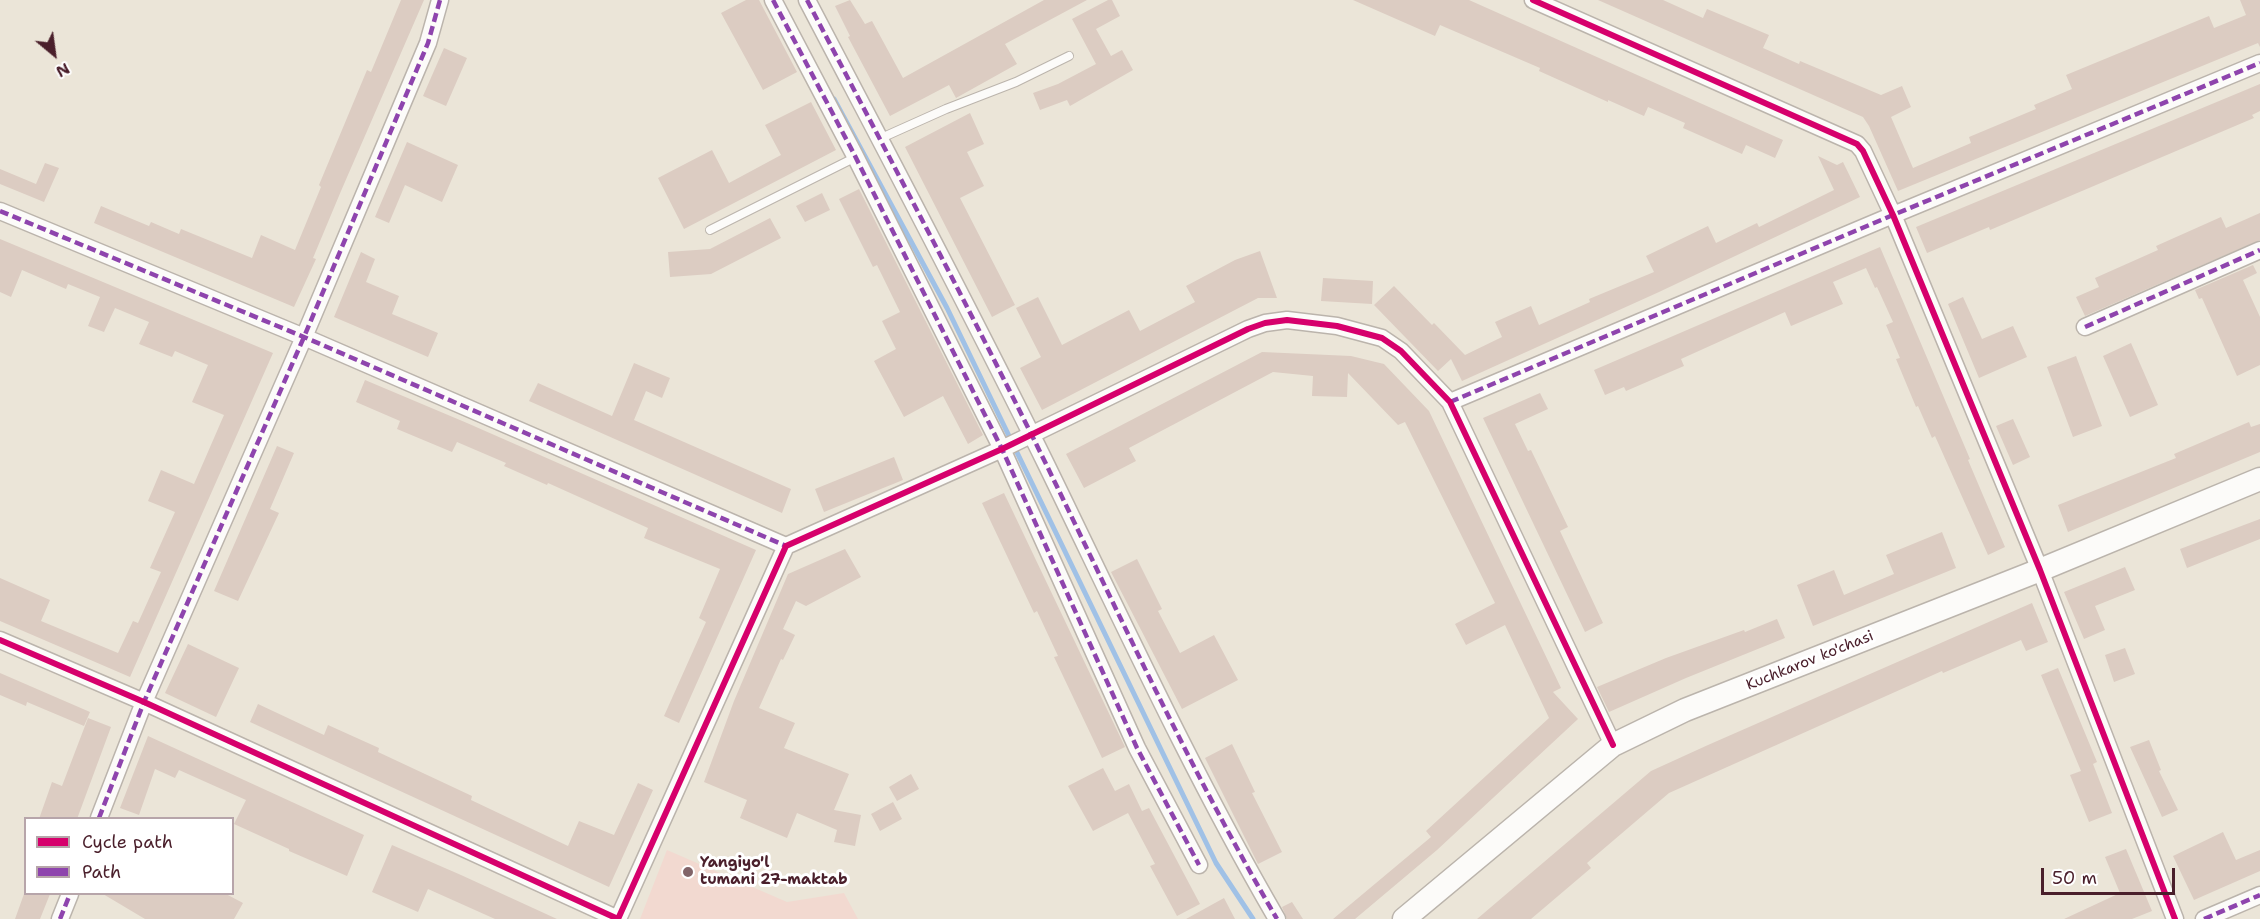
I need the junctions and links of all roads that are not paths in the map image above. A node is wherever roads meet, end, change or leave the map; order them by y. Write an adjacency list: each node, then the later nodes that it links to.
1 (440, 0): 14 (street)
2 (773, 0): 8 (street)
3 (807, 0): 7 (street)
4 (1543, 2): 10 (street)
5 (1069, 56): 7 (lane)
6 (2260, 63): 10 (street)
7 (879, 139): 16 (street)
8 (856, 157): 11 (lane); 17 (street)
9 (0, 211): 14 (street)
10 (1893, 215): 15 (street); 20 (street)
11 (710, 231)
12 (2260, 250): 13 (street)
13 (2085, 327)
14 (304, 337): 19 (street); 22 (street)
15 (1450, 402): 16 (street); 23 (street)
16 (1030, 435): 17 (street); 29 (street)
17 (1003, 448): 19 (street); 25 (street)
18 (2260, 479): 20 (main road, Kuchkarov ko'chasi)
19 (786, 546): 22 (street)
20 (2040, 570): 23 (main road, Kuchkarov ko'chasi); 31 (street)
21 (0, 640): 22 (street)
22 (144, 702): 24 (street)
23 (1613, 745): 30 (main road, Kuchkarov ko'chasi)
24 (100, 817)
25 (1199, 865)
26 (70, 895): 28 (street)
27 (2260, 896): 32 (street)
28 (60, 919)
29 (1277, 919)
30 (1404, 919)
31 (2175, 919)
32 (2204, 919)

